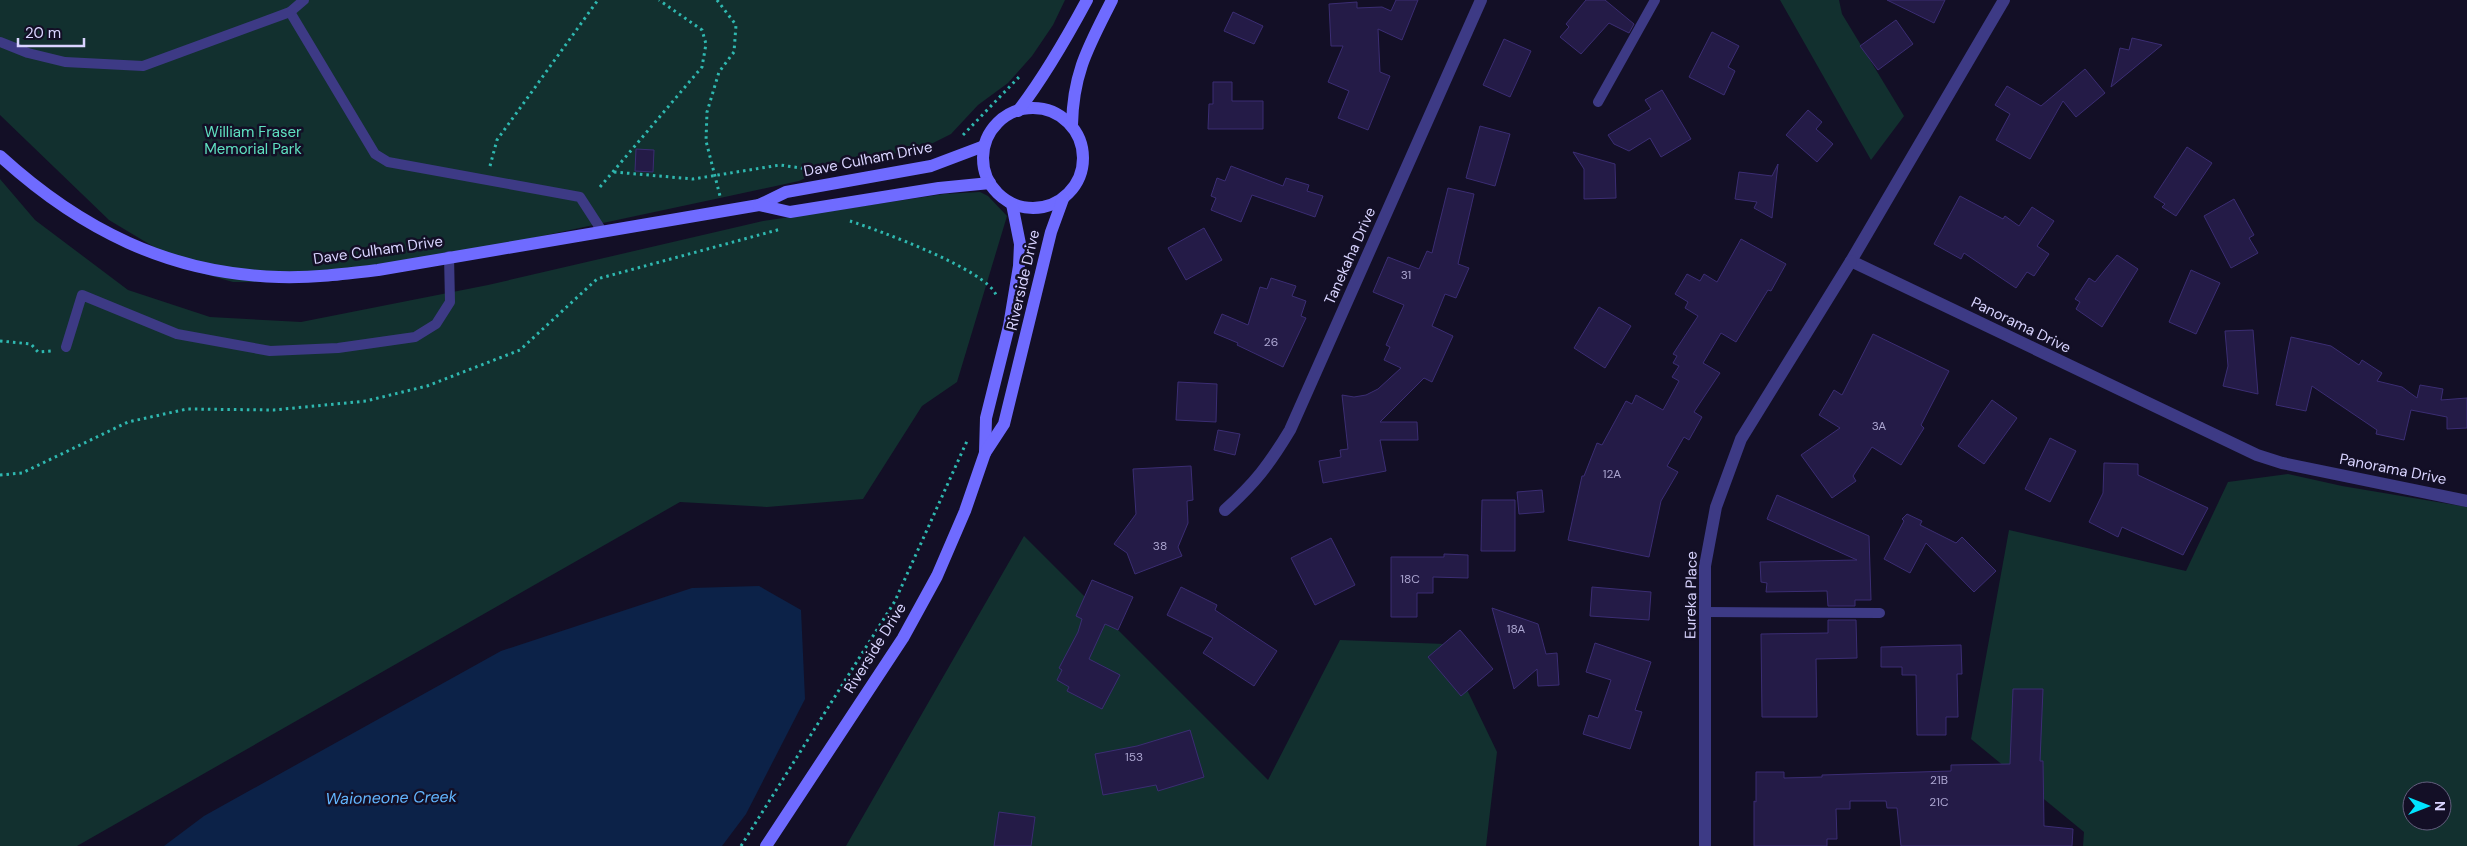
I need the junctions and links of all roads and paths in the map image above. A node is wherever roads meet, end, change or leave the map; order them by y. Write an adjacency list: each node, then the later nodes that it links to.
1 (304, 0): 10 (lane)
2 (598, 0): 21 (path)
3 (659, 0): 19 (path)
4 (717, 0): 20 (path)
5 (1086, 0): 14 (main road)
6 (1112, 0): 15 (main road)
7 (1481, 0): 41 (street, Tanekaha Drive)
8 (1656, 0): 13 (lane)
9 (2004, 0): 33 (street)
10 (290, 12): 11 (lane); 21 (lane)
11 (0, 42)
12 (1023, 73): 16 (path)
13 (1598, 102)
14 (1018, 111): 15 (main road); 17 (main road)
15 (1072, 125): 25 (main road)
16 (958, 140)
17 (984, 146): 22 (main road); 23 (main road, Dave Culham Drive)
18 (0, 156): 32 (main road, Dave Culham Drive)
19 (613, 172): 20 (path); 24 (path)
20 (715, 177): 23 (path); 29 (path)
21 (486, 181): 31 (lane)
22 (990, 183): 26 (main road); 28 (main road, Dave Culham Drive)
23 (821, 186): 27 (main road, Dave Culham Drive)
24 (600, 187)
25 (1063, 199): 26 (main road); 38 (main road, Riverside Drive)
26 (1012, 204): 38 (main road, Riverside Drive)
27 (758, 205): 28 (main road, Dave Culham Drive); 29 (main road, Dave Culham Drive)
28 (835, 205): 34 (path)
29 (723, 212): 31 (main road, Dave Culham Drive)
30 (788, 227): 39 (path)
31 (602, 231): 32 (main road, Dave Culham Drive)
32 (449, 256): 36 (lane)
33 (1851, 261): 40 (street, Panorama Drive); 42 (street, Eureka Place)
34 (996, 296)
35 (0, 341): 36 (path)
36 (66, 347)
37 (968, 440): 44 (path)
38 (985, 453): 45 (main road, Riverside Drive)
39 (0, 475)
40 (2467, 500)
41 (1225, 510)
42 (1706, 612): 43 (lane); 46 (street, Eureka Place)
43 (1880, 613)
44 (741, 846)
45 (766, 846)
46 (1706, 846)

